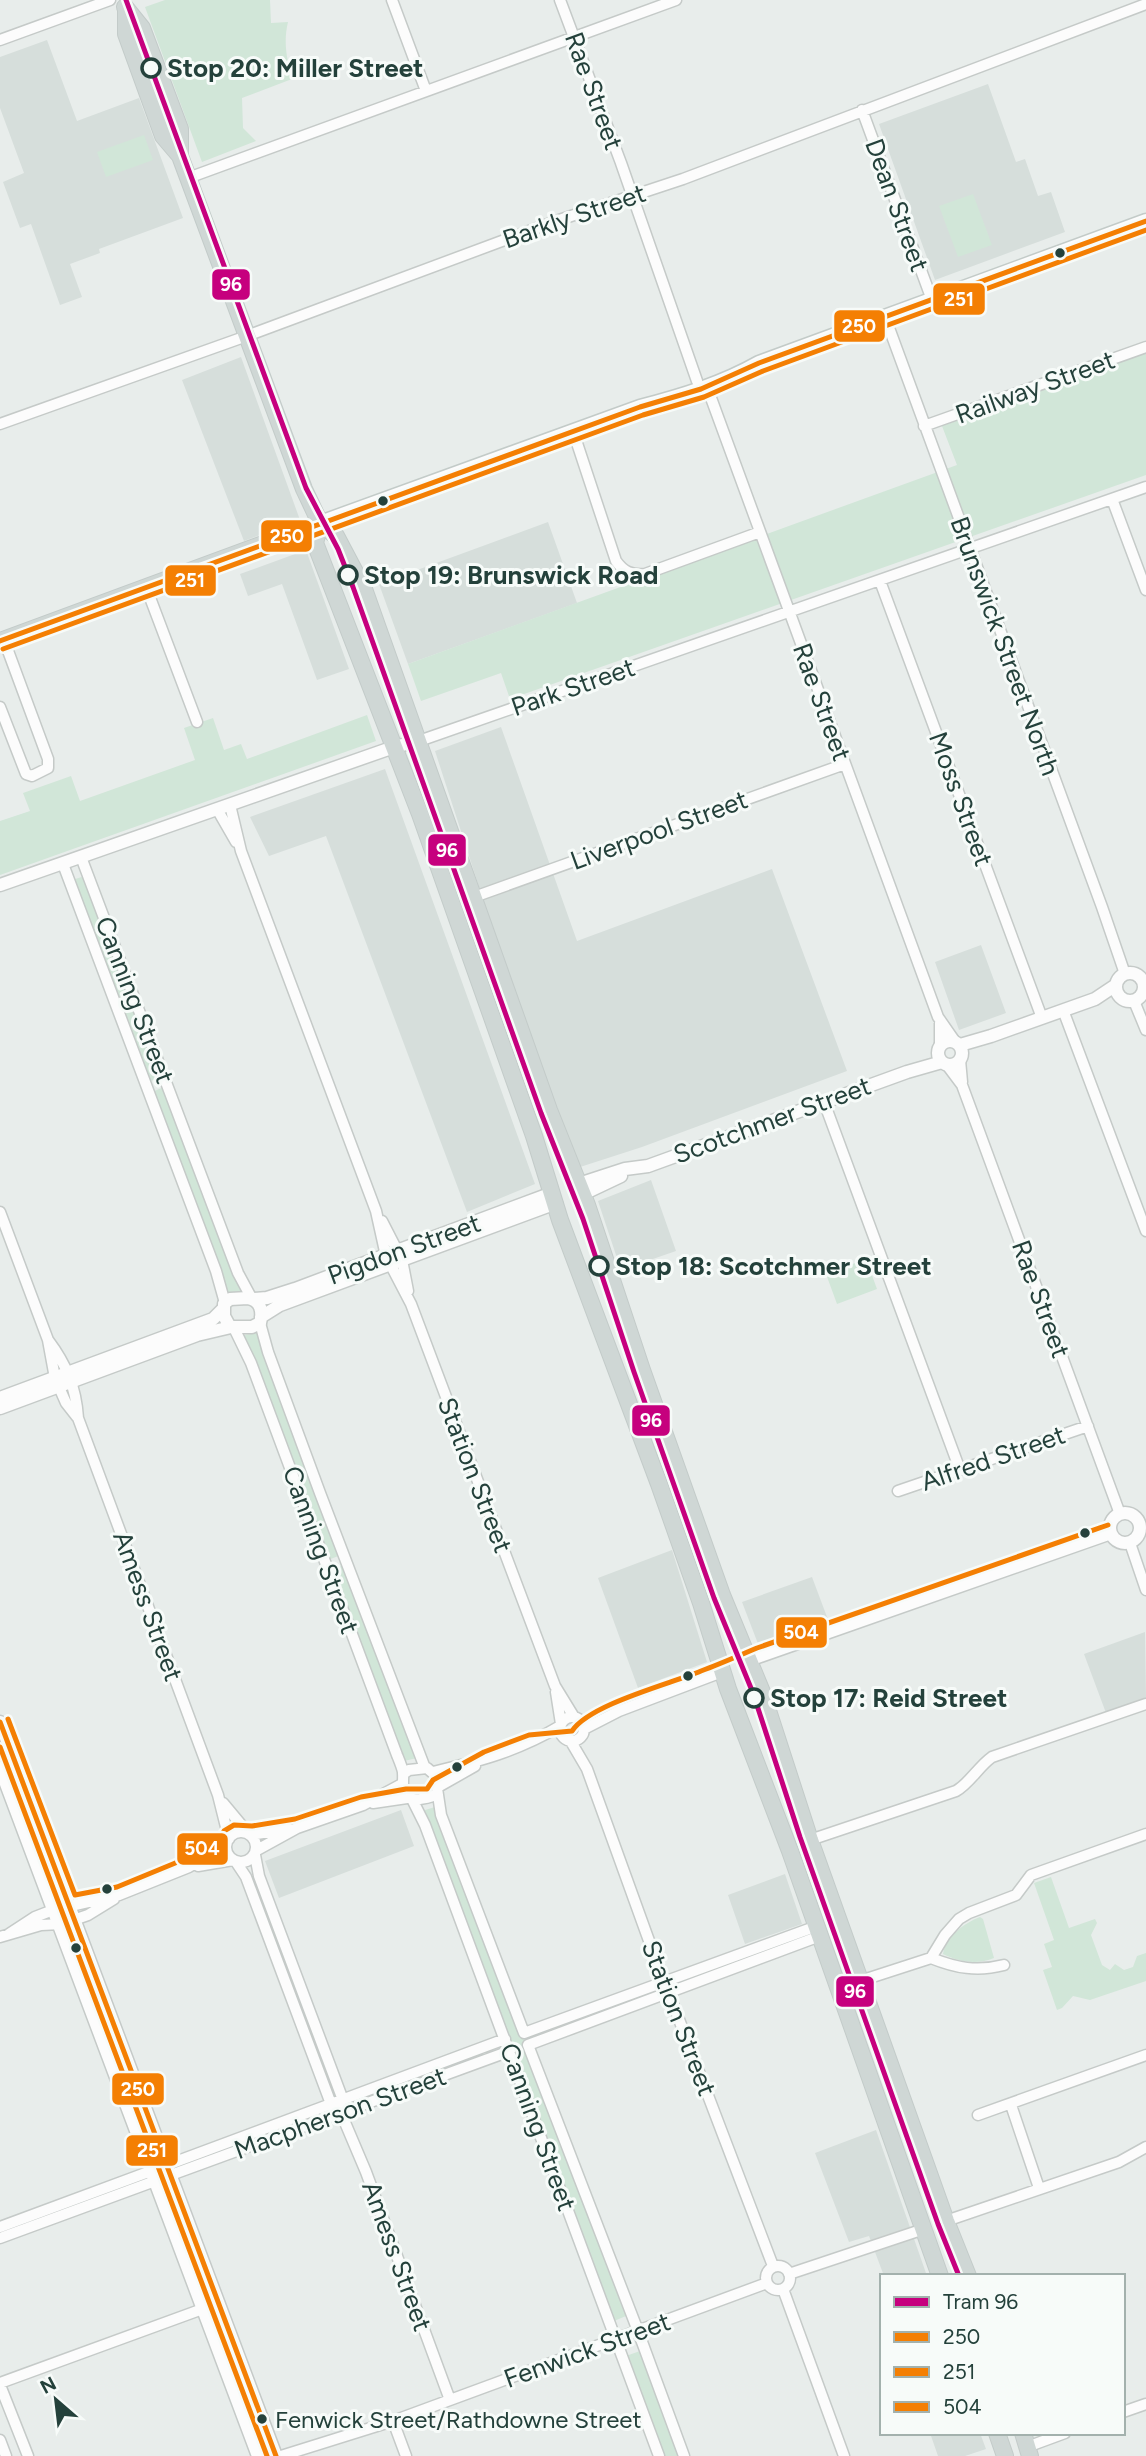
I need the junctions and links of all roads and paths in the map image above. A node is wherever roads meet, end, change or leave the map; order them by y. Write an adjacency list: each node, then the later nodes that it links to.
1 (110, 0): 8 (street)
2 (393, 0): 9 (street)
3 (560, 0): 7 (street, Rae Street)
4 (676, 0): 7 (street)
5 (124, 4): 11 (main road)
6 (1146, 4): 10 (street, Barkly Street)
7 (575, 37): 9 (street); 12 (street, Rae Street)
8 (0, 40)
9 (426, 91): 11 (street)
10 (862, 110): 12 (street, Barkly Street); 14 (street, Dean Street)
11 (188, 178): 16 (main road)
12 (632, 196): 16 (street, Barkly Street); 18 (street, Rae Street)
13 (1146, 221): 14 (main road)
14 (932, 300): 15 (main road)
15 (885, 317): 18 (main road); 20 (street, Brunswick Street North)
16 (247, 336): 19 (street, Barkly Street); 24 (main road)
17 (1146, 347): 20 (street, Railway Street)
18 (702, 384): 21 (main road); 25 (street, Rae Street)
19 (0, 424)
20 (924, 426): 26 (street, Brunswick Street North)
21 (573, 431): 24 (main road); 25 (street)
22 (1146, 487): 23 (street, Park Street)
23 (1112, 499): 26 (street, Park Street); 29 (street)
24 (320, 523): 28 (main road); 34 (main road); 35 (main road)
25 (760, 532): 30 (street, Rae Street)
26 (970, 550): 27 (street, Park Street); 42 (street, Brunswick Street North)
27 (880, 581): 30 (street, Park Street); 50 (street, Moss Street)
28 (146, 587): 31 (main road); 33 (street)
29 (1146, 590)
30 (789, 613): 34 (street, Park Street); 36 (street, Rae Street)
31 (2, 641): 32 (street)
32 (0, 707)
33 (197, 722)
34 (419, 741): 35 (street, Park Street); 41 (main road)
35 (394, 747): 37 (street, Park Street); 53 (main road)
36 (845, 764): 41 (street, Liverpool Street); 49 (street, Rae Street)
37 (224, 807): 38 (street, Park Street); 62 (street, Station Street)
38 (81, 857): 39 (street, Park Street); 63 (street, Canning Street)
39 (63, 863): 40 (street, Park Street); 64 (street, Canning Street)
40 (0, 886)
41 (474, 897): 52 (main road)
42 (1125, 974): 43 (street); 44 (street)
43 (1144, 983): 47 (street)
44 (1116, 985): 45 (street); 46 (street)
45 (1121, 998): 46 (street); 47 (street)
46 (1095, 999): 48 (street)
47 (1134, 1001): 51 (street)
48 (1063, 1010): 50 (street); 61 (street)
49 (939, 1017): 54 (street, Rae Street); 55 (street, Rae Street)
50 (1042, 1018): 54 (street)
51 (1146, 1030)
52 (521, 1031): 53 (main road); 58 (main road)
53 (500, 1038): 59 (main road)
54 (959, 1050): 55 (street); 55 (street); 56 (street, Rae Street)
55 (942, 1056): 56 (street, Rae Street); 57 (street, Scotchmer Street)
56 (962, 1085): 73 (street, Rae Street)
57 (824, 1102): 58 (street, Scotchmer Street); 74 (street)
58 (581, 1189): 59 (main road); 75 (main road)
59 (554, 1198): 62 (street, Pigdon Street); 76 (main road)
60 (0, 1212): 67 (street, Amess Street)
61 (1146, 1231)
62 (394, 1258): 63 (street, Pigdon Street); 65 (street, Pigdon Street); 85 (street, Station Street)
63 (253, 1299): 64 (street); 65 (street)
64 (224, 1306): 66 (street); 68 (street)
65 (261, 1320): 66 (street); 97 (street, Canning Street)
66 (232, 1328): 68 (street); 98 (street, Canning Street)
67 (48, 1340): 68 (street, Amess Street); 69 (street, Amess Street)
68 (70, 1377): 69 (street); 72 (street, Amess Street)
69 (56, 1382): 70 (street); 71 (street); 72 (street, Amess Street)
70 (0, 1398)
71 (0, 1408)
72 (78, 1418): 100 (street, Amess Street)
73 (1088, 1426): 74 (street, Alfred Street); 78 (street, Rae Street)
74 (960, 1470): 77 (street, Alfred Street)
75 (680, 1476): 76 (main road); 83 (main road)
76 (659, 1484): 84 (main road)
77 (898, 1491)
78 (1120, 1514): 79 (street); 80 (street)
79 (1142, 1521): 81 (street)
80 (1111, 1534): 81 (street); 83 (street)
81 (1130, 1543): 82 (street)
82 (1146, 1590)
83 (749, 1661): 84 (main road); 106 (main road)
84 (722, 1672): 87 (street); 118 (main road)
85 (555, 1686): 88 (street, Station Street); 90 (street, Station Street)
86 (1146, 1704): 106 (street)
87 (619, 1711): 88 (street); 91 (street)
88 (575, 1717): 90 (street); 91 (street)
89 (0, 1723): 112 (street)
90 (561, 1725): 92 (street); 93 (street)
91 (583, 1732): 92 (street); 96 (street, Station Street)
92 (568, 1740): 93 (street); 96 (street, Station Street)
93 (531, 1743): 94 (street)
94 (487, 1760): 97 (street); 99 (street)
95 (0, 1768): 113 (street)
96 (587, 1769): 123 (street, Station Street)
97 (429, 1770): 98 (street); 99 (street)
98 (402, 1779): 101 (street); 102 (street)
99 (437, 1790): 101 (street); 125 (street, Canning Street)
100 (218, 1795): 104 (street, Amess Street); 107 (street, Amess Street)
101 (410, 1799): 102 (street); 126 (street, Canning Street)
102 (363, 1805): 103 (street)
103 (297, 1828): 104 (street); 108 (street)
104 (249, 1834): 107 (street); 108 (street)
105 (1146, 1834): 120 (street)
106 (810, 1840): 122 (main road)
107 (227, 1842): 109 (street); 110 (street)
108 (256, 1853): 109 (street); 114 (street, Amess Street)
109 (234, 1861): 110 (street); 115 (street, Amess Street)
110 (189, 1867): 111 (street)
111 (119, 1895): 112 (street); 116 (street)
112 (69, 1905): 113 (street); 116 (street)
113 (53, 1910): 117 (street); 119 (street)
114 (273, 1913): 115 (street); 124 (street, Amess Street)
115 (261, 1918): 124 (street, Amess Street)
116 (75, 1919): 117 (street); 135 (street)
117 (58, 1924): 119 (street); 136 (street)
118 (818, 1931): 123 (street); 143 (main road)
119 (4, 1936)
120 (931, 1958): 121 (street); 122 (street)
121 (1004, 1965)
122 (860, 1981): 141 (main road)
123 (667, 1986): 125 (street); 145 (street, Station Street)
124 (308, 2025): 130 (street, Amess Street); 131 (street, Amess Street)
125 (547, 2031): 153 (street, Canning Street)
126 (505, 2039): 127 (street, Canning Street); 129 (street, Macpherson Street)
127 (510, 2051): 129 (street, Macpherson Street); 154 (street, Canning Street)
128 (1146, 2054): 132 (street)
129 (427, 2075): 130 (street, Macpherson Street); 133 (street, Macpherson Street)
130 (343, 2100): 131 (street, Macpherson Street); 133 (street)
131 (331, 2104): 133 (street, Amess Street); 138 (street, Macpherson Street)
132 (1011, 2105): 134 (street); 140 (street)
133 (341, 2113): 138 (street, Macpherson Street); 156 (street, Amess Street)
134 (978, 2115)
135 (153, 2128): 136 (street); 138 (street)
136 (137, 2134): 139 (street)
137 (1146, 2147): 140 (street)
138 (169, 2170): 139 (street); 151 (street)
139 (153, 2176): 142 (street); 144 (street); 152 (street)
140 (1039, 2188): 141 (street)
141 (946, 2221): 148 (main road)
142 (0, 2227)
143 (924, 2229): 146 (street); 147 (main road)
144 (0, 2238)
145 (773, 2266): 146 (street); 149 (street)
146 (789, 2274): 150 (street)
147 (939, 2274)
148 (967, 2274)
149 (766, 2283): 150 (street); 153 (street, Fenwick Street)
150 (783, 2289): 175 (street)
151 (219, 2303): 152 (street); 169 (street)
152 (203, 2309): 155 (street); 168 (street)
153 (638, 2331): 154 (street, Fenwick Street); 174 (street, Canning Street)
154 (615, 2339): 156 (street, Fenwick Street); 173 (street, Canning Street)
155 (0, 2384): 167 (street)
156 (450, 2400): 159 (street, Fenwick Street)
157 (1146, 2404): 158 (street)
158 (1125, 2411)
159 (393, 2421): 163 (street, Fenwick Street); 172 (street)
160 (998, 2435): 165 (main road)
161 (1058, 2435): 164 (street)
162 (0, 2440): 166 (street)
163 (327, 2443): 170 (street, Fenwick Street); 171 (street, Fenwick Street)
164 (1026, 2445)
165 (1004, 2455)
166 (6, 2456)
167 (28, 2456)
168 (258, 2456)
169 (276, 2456)
170 (281, 2456)
171 (309, 2456)
172 (406, 2456)
173 (659, 2456)
174 (684, 2456)
175 (844, 2456)

